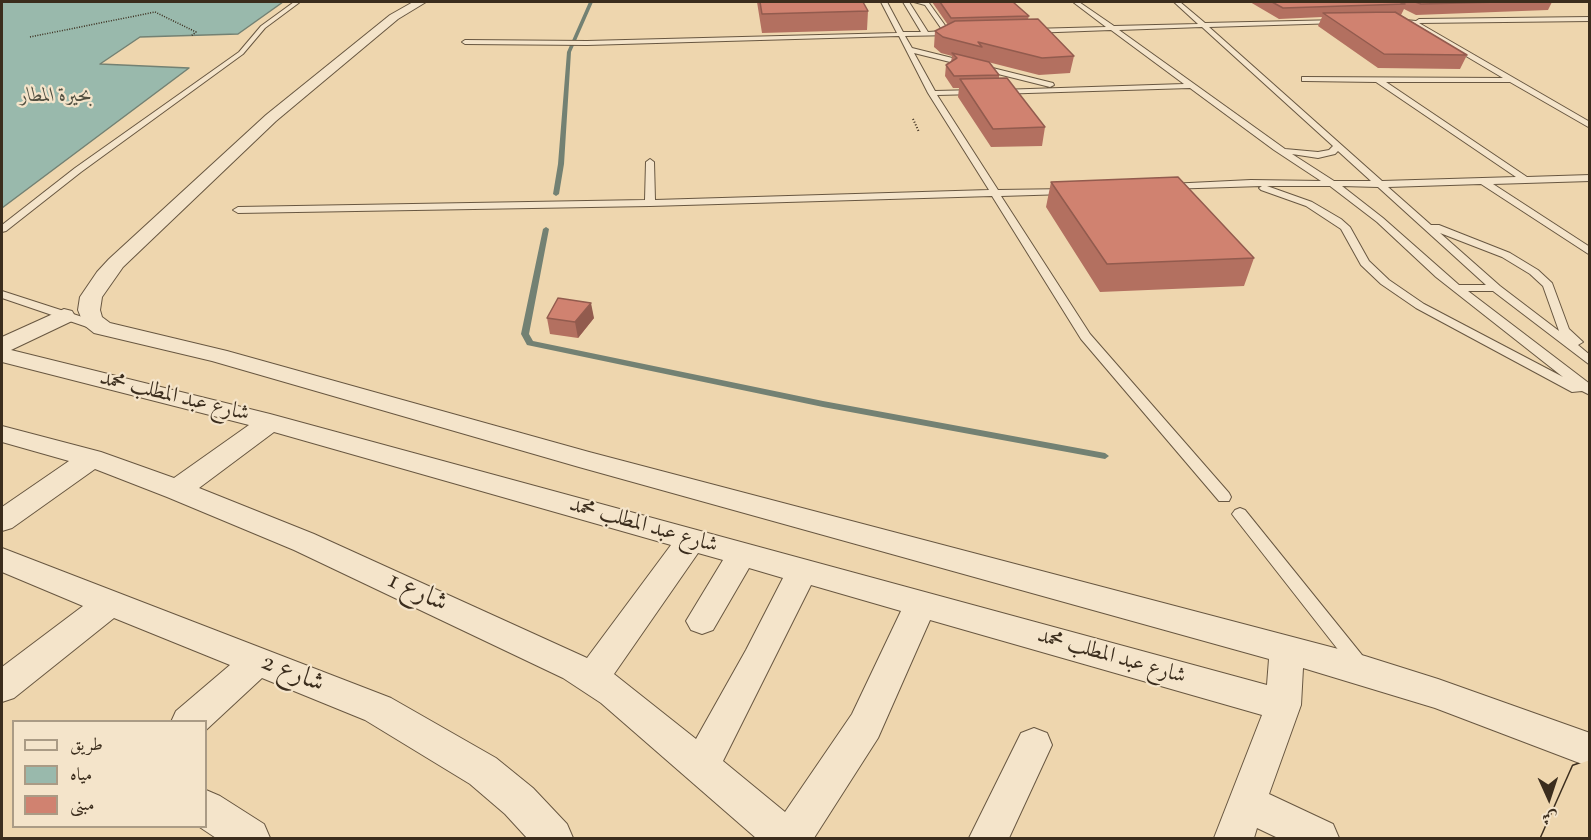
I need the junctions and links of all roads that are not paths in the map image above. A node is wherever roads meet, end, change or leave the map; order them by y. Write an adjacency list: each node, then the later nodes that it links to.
1 (297, 2): 44 (lane)
2 (420, 2): 50 (street)
3 (884, 2): 19 (lane)
4 (906, 2): 18 (lane)
5 (917, 2): 16 (lane)
6 (1076, 2): 14 (lane)
7 (1177, 2): 13 (lane)
8 (1590, 12): 10 (lane)
9 (1389, 18): 11 (lane)
10 (1590, 18): 11 (lane)
11 (1417, 20): 24 (lane)
12 (1347, 21): 13 (lane)
13 (1203, 26): 14 (lane); 29 (lane)
14 (1113, 28): 15 (lane); 25 (lane)
15 (1028, 31)
16 (946, 33): 17 (lane); 18 (lane)
17 (958, 33)
18 (926, 34): 19 (lane)
19 (902, 35): 20 (lane); 21 (lane)
20 (465, 42)
21 (910, 50): 26 (lane); 27 (lane)
22 (1305, 79): 23 (lane)
23 (1377, 79): 24 (lane); 33 (lane)
24 (1511, 80): 28 (lane)
25 (1192, 86): 26 (lane); 30 (lane)
26 (1073, 90): 27 (lane)
27 (932, 93): 40 (lane)
28 (1590, 126)
29 (1337, 146): 30 (lane); 36 (lane)
30 (1277, 148): 37 (lane)
31 (650, 162): 41 (lane)
32 (1590, 178): 33 (lane)
33 (1524, 179): 34 (lane)
34 (1480, 180): 36 (lane); 45 (lane)
35 (1251, 183): 37 (lane); 38 (lane); 56 (lane)
36 (1383, 184): 37 (lane); 43 (lane)
37 (1334, 185): 46 (lane)
38 (1159, 187)
39 (1078, 190): 40 (lane)
40 (996, 194): 41 (lane); 61 (lane)
41 (650, 203): 42 (lane)
42 (238, 210)
43 (1426, 223): 47 (lane); 52 (lane)
44 (2, 229)
45 (1590, 252)
46 (1457, 288): 47 (lane); 55 (lane)
47 (1496, 288): 54 (lane)
48 (2, 294): 49 (lane)
49 (64, 315): 50 (lane); 51 (street)
50 (102, 328): 71 (street)
51 (2, 346)
52 (1590, 354)
53 (2, 355): 57 (street, شارع عبد المطلب محمد)
54 (1590, 361)
55 (1590, 391)
56 (1590, 395)
57 (270, 422): 60 (street); 64 (street, شارع عبد المطلب محمد)
58 (2, 434): 59 (street, شارع 1)
59 (92, 458): 60 (street, شارع 1); 63 (street)
60 (177, 490): 74 (street, شارع 1)
61 (1224, 497)
62 (1240, 514): 73 (lane)
63 (2, 521)
64 (691, 540): 65 (street, شارع عبد المطلب محمد); 74 (street)
65 (742, 554): 67 (street, شارع عبد المطلب محمد); 70 (street)
66 (2, 560): 68 (street, شارع 2)
67 (802, 571): 69 (street, شارع عبد المطلب محمد); 80 (street)
68 (110, 603): 72 (street, شارع 2); 75 (street)
69 (920, 604): 76 (street, شارع عبد المطلب محمد); 86 (street)
70 (702, 621)
71 (1287, 649): 73 (street); 76 (street)
72 (257, 662): 77 (street); 85 (street, شارع 2)
73 (1365, 671): 79 (street)
74 (592, 678): 80 (street, شارع 1)
75 (2, 687)
76 (1283, 705): 83 (street)
77 (191, 720)
78 (1034, 745): 87 (street)
79 (1590, 750)
80 (701, 765): 86 (street, شارع 1)
81 (1590, 783): 89 (highway)
82 (207, 810): 84 (street)
83 (1242, 821): 88 (street)
84 (250, 838)
85 (553, 838)
86 (789, 838)
87 (988, 838)
88 (1319, 838)
89 (1567, 838)

